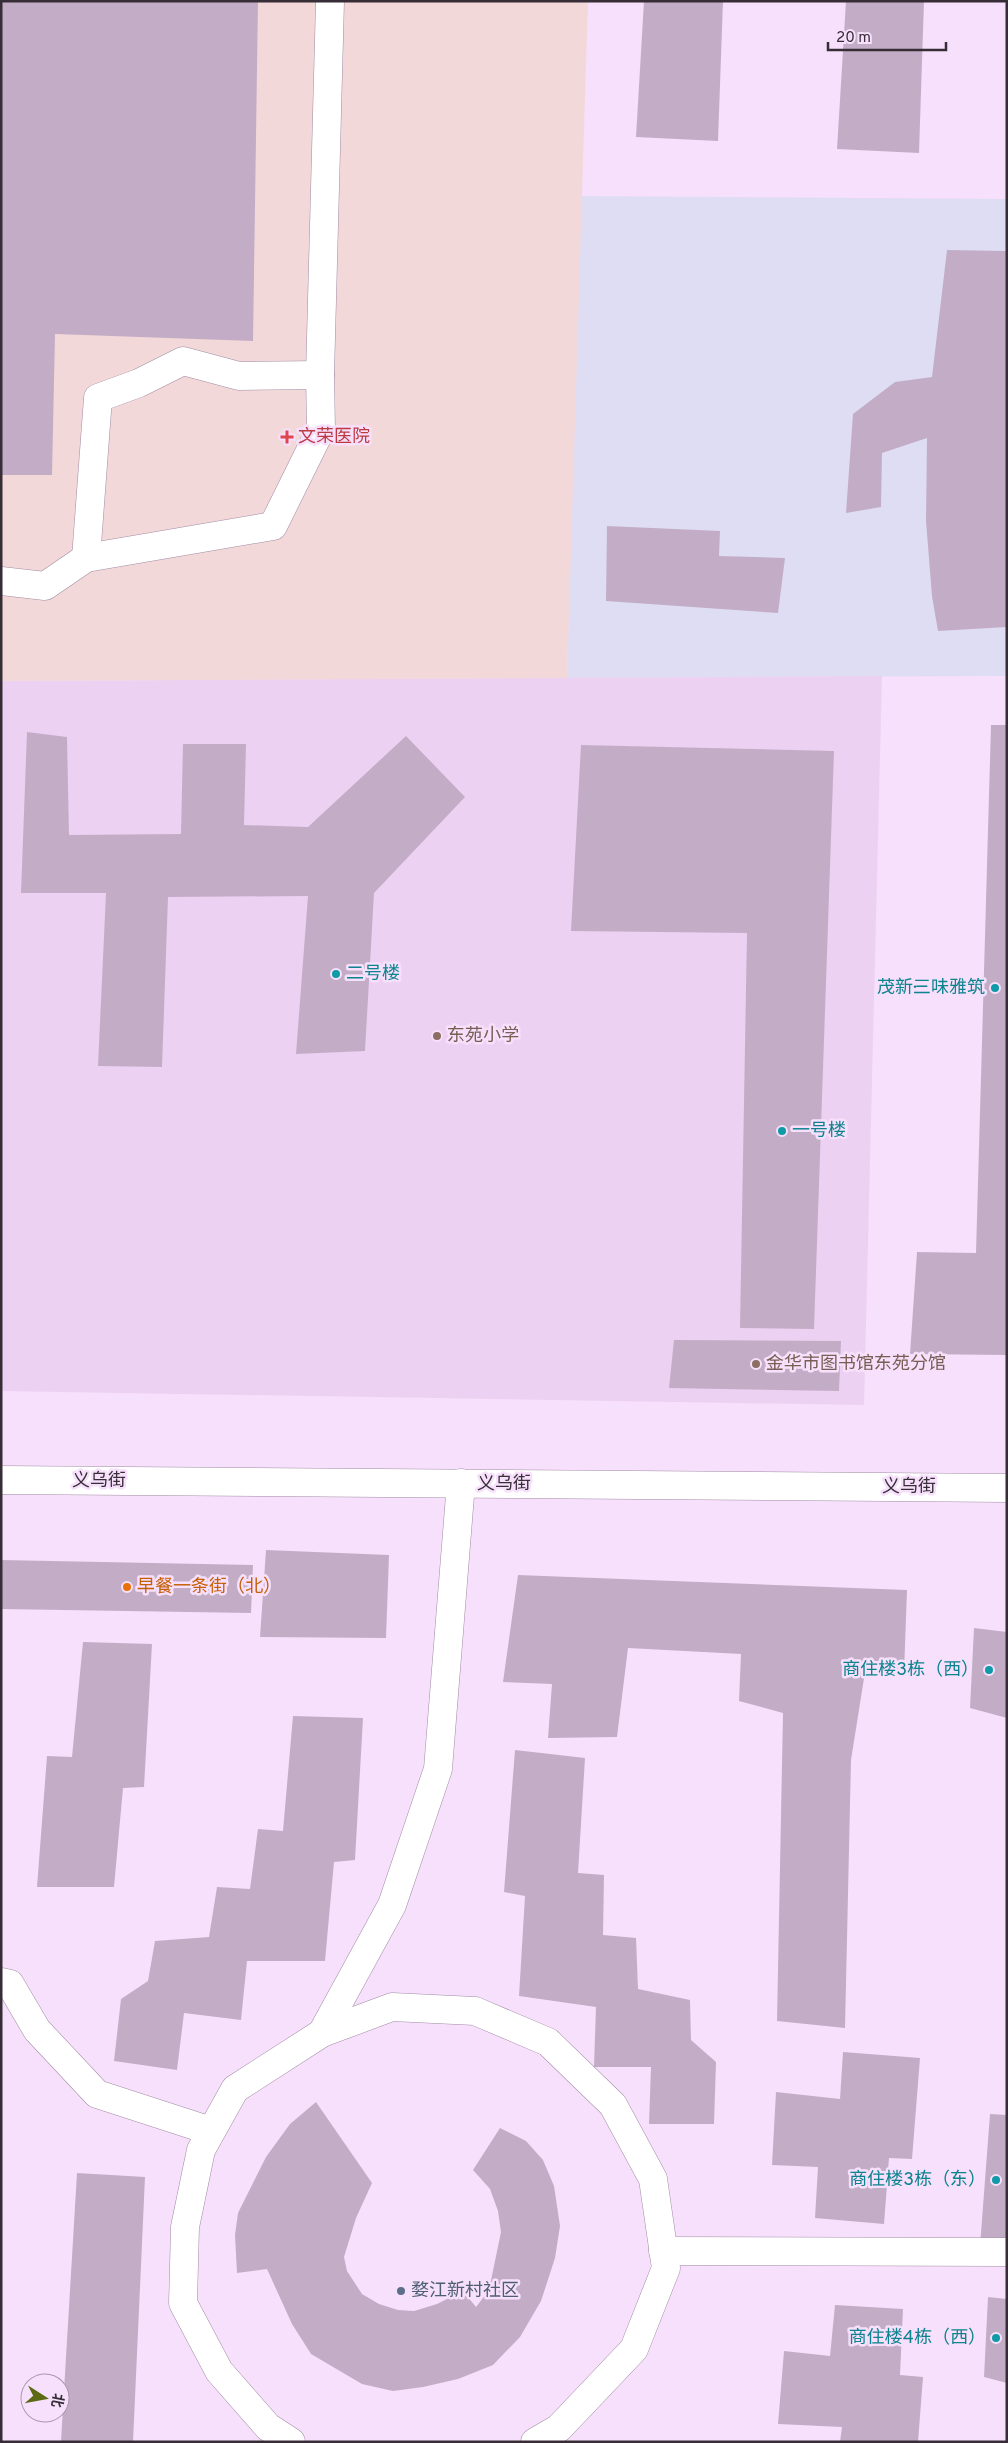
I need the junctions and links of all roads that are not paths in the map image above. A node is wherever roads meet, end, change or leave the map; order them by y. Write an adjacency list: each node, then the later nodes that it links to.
1 (330, 1): 2 (street)
2 (320, 375): 3 (street); 3 (street)
3 (86, 558): 4 (street)
4 (1, 581)
5 (1, 1480): 6 (street, 义乌街)
6 (461, 1484): 7 (street, 义乌街); 9 (street)
7 (1007, 1488)
8 (1, 1982): 10 (street)
9 (322, 2033): 10 (street); 11 (street)
10 (211, 2132): 13 (street)
11 (663, 2252): 12 (street); 14 (street)
12 (1007, 2252)
13 (291, 2442)
14 (535, 2442)

